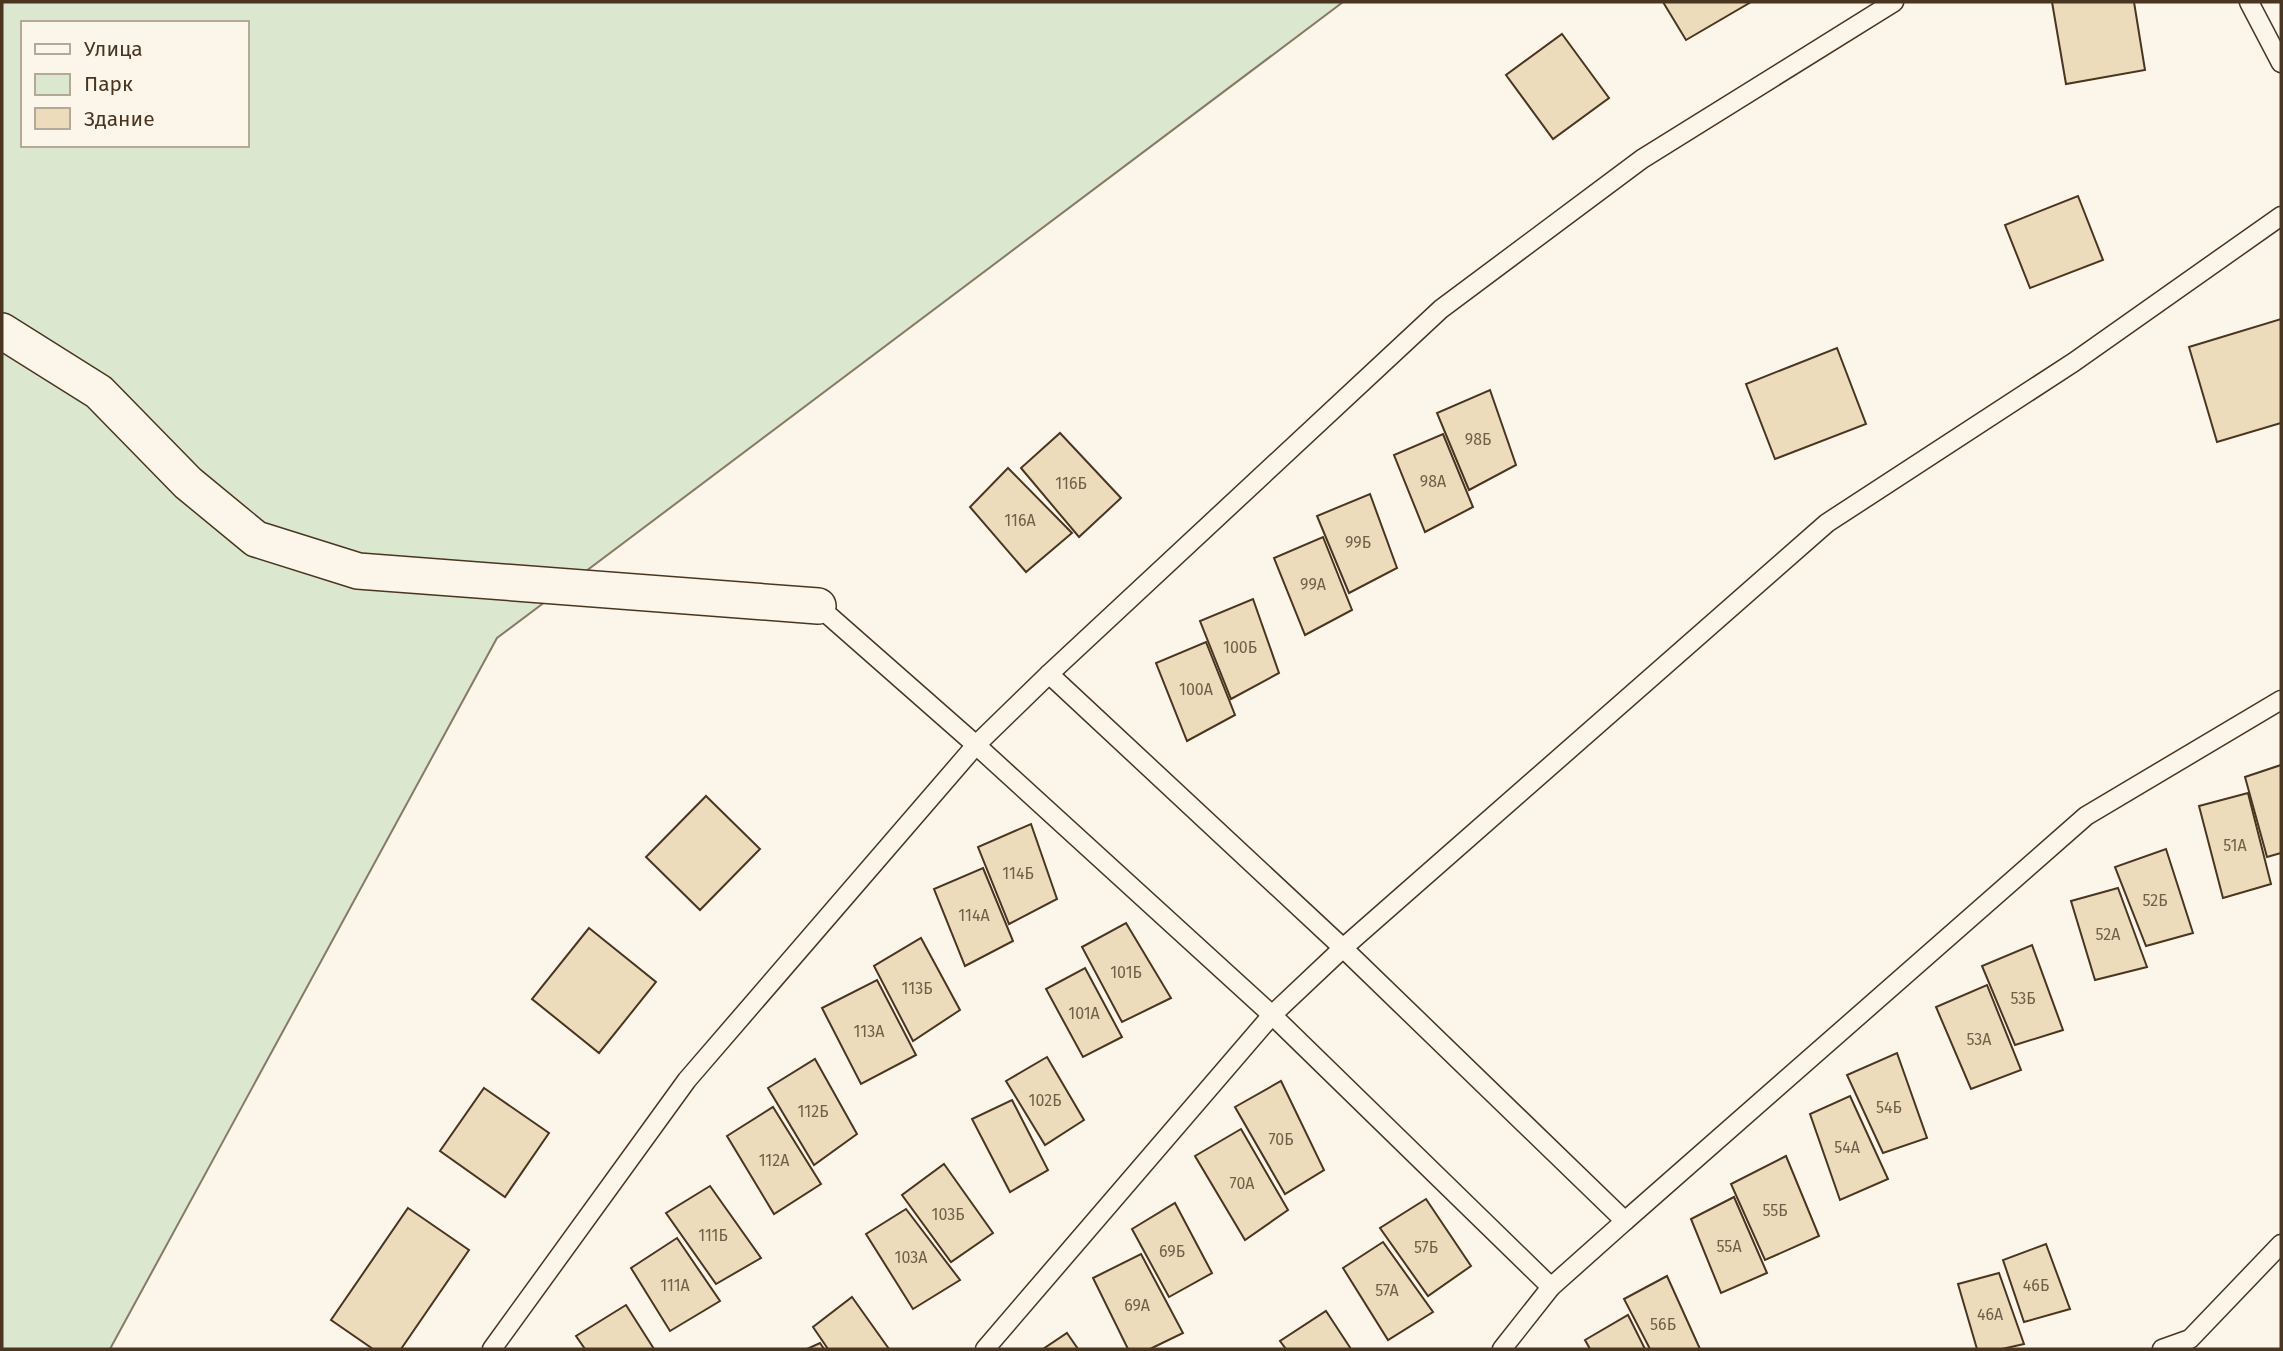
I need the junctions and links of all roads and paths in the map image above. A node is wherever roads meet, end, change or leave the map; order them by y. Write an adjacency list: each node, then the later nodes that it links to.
1 (1894, 2): 7 (lane)
2 (2249, 2): 3 (lane)
3 (2281, 63)
4 (2281, 216): 10 (lane)
5 (2, 331): 6 (street)
6 (818, 606): 9 (lane)
7 (1049, 674): 9 (lane); 10 (lane)
8 (2281, 700): 12 (lane)
9 (976, 745): 11 (lane); 15 (lane)
10 (1343, 948): 11 (lane); 12 (lane)
11 (1272, 1016): 14 (lane); 16 (lane)
12 (1625, 1221): 14 (lane)
13 (2281, 1244): 18 (lane)
14 (1550, 1287): 17 (lane)
15 (492, 1349)
16 (985, 1349)
17 (1502, 1349)
18 (2162, 1349)

